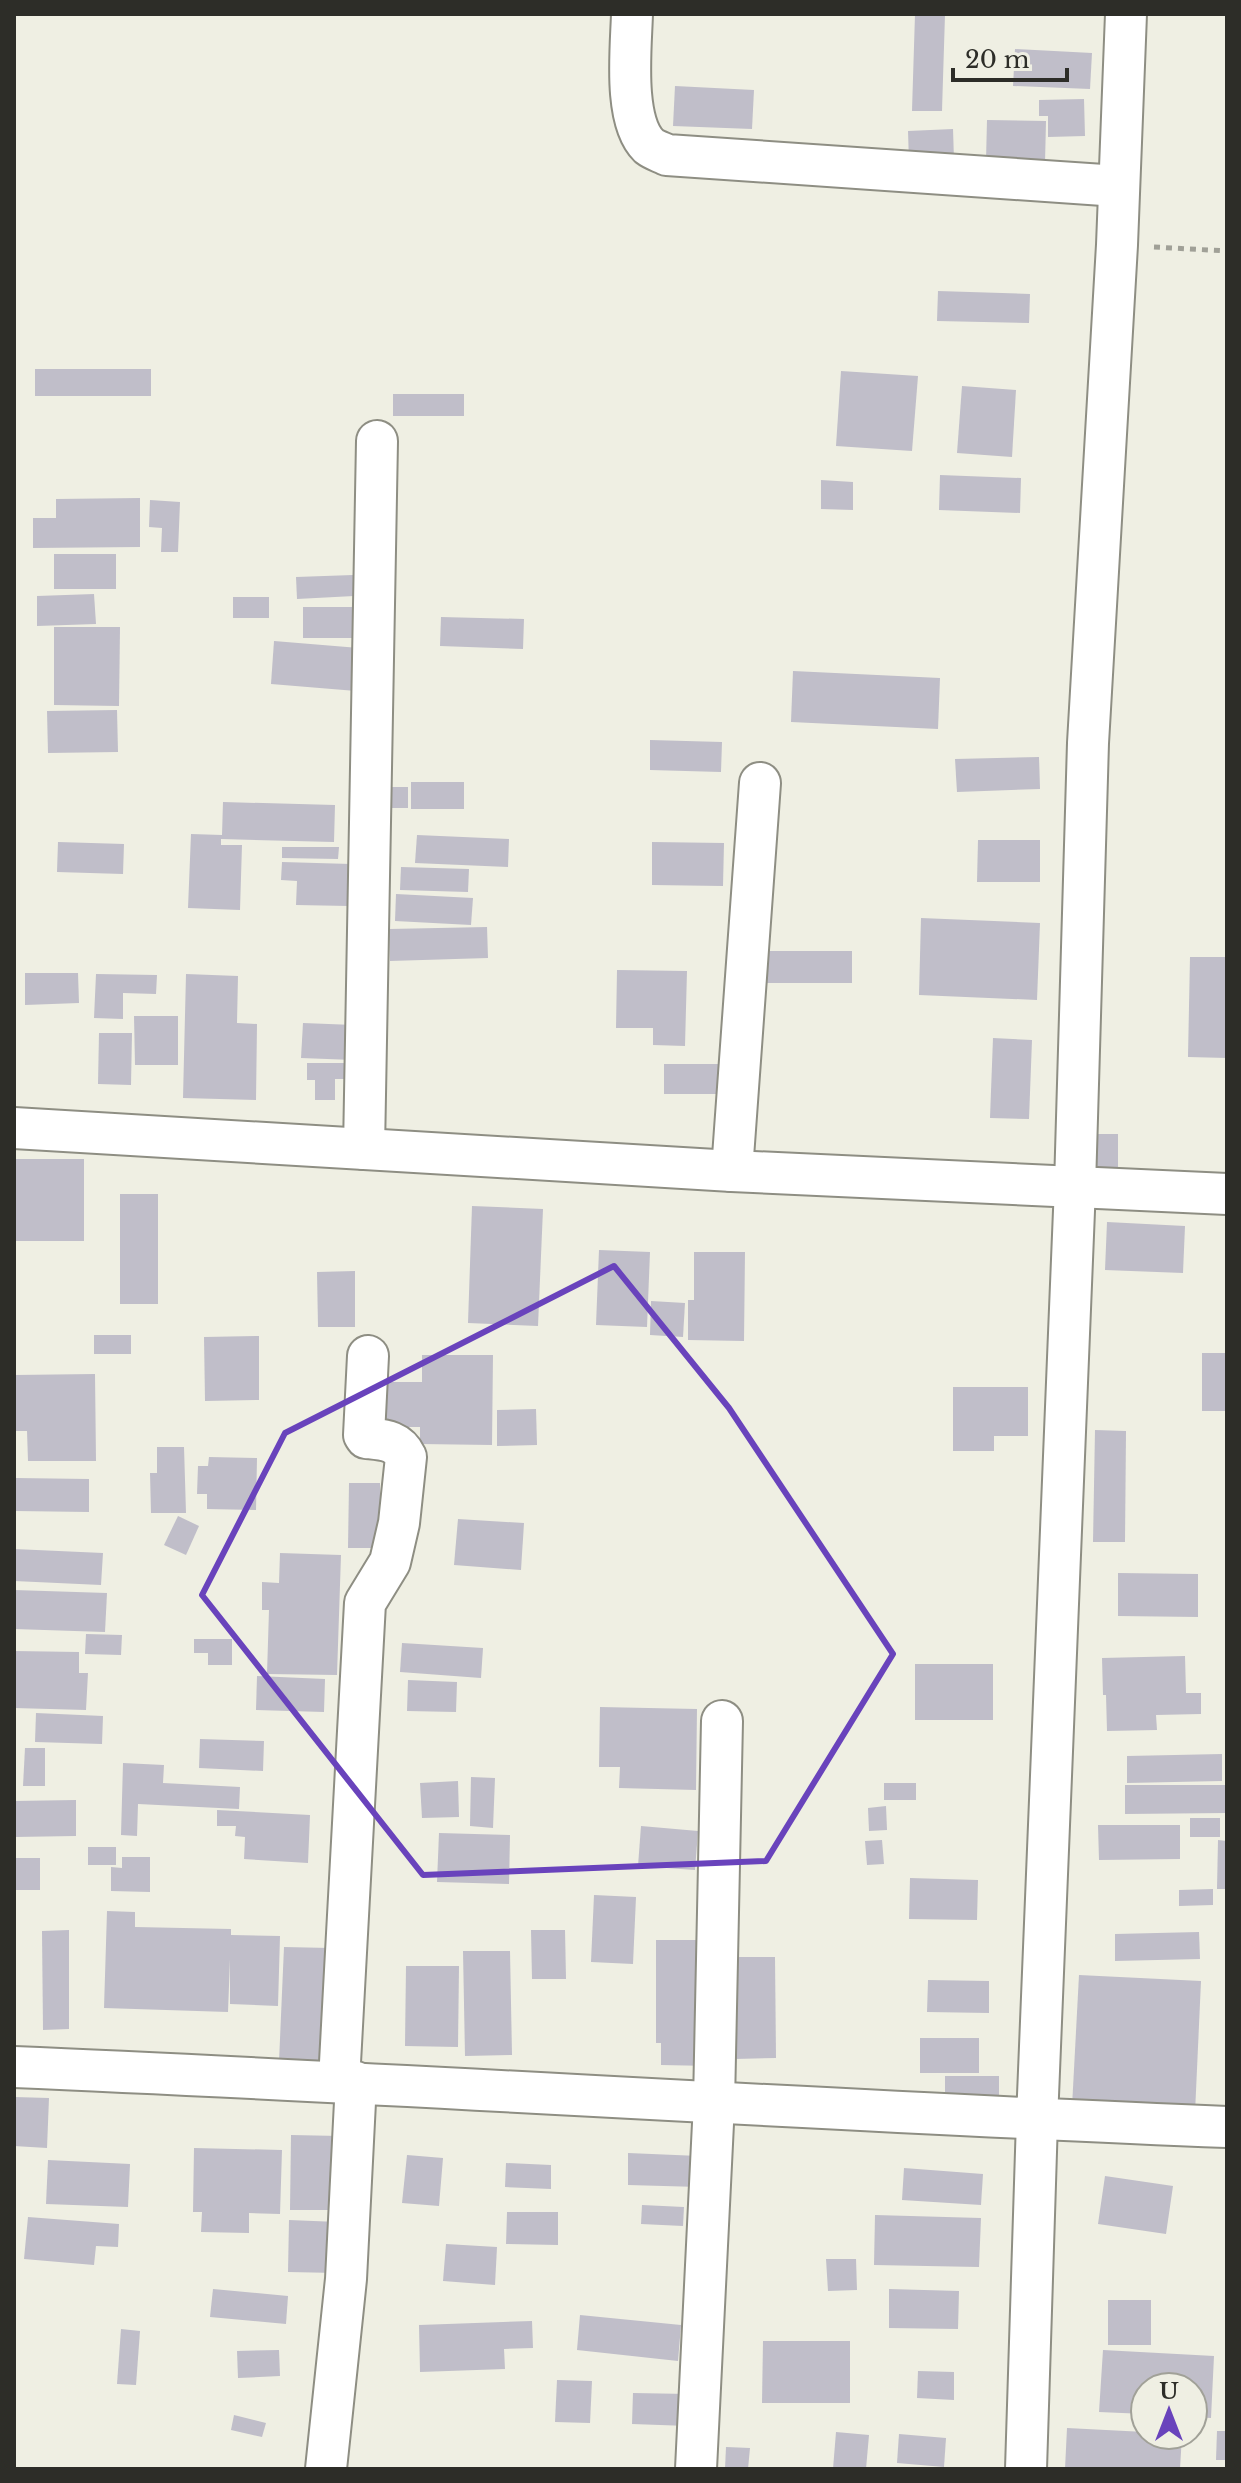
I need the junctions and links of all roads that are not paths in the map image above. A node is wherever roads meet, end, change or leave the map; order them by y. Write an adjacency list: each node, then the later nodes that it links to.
1 (632, 14): 3 (street)
2 (1126, 14): 3 (street)
3 (1118, 186): 9 (street)
4 (377, 441): 7 (street)
5 (760, 783): 8 (street)
6 (14, 1128): 7 (street)
7 (364, 1149): 8 (street)
8 (732, 1171): 9 (street)
9 (1075, 1186): 10 (street); 16 (street)
10 (1227, 1194)
11 (368, 1356): 14 (street)
12 (722, 1721): 15 (street)
13 (14, 2067): 14 (street)
14 (347, 2081): 15 (street); 18 (street)
15 (714, 2103): 16 (street); 19 (street)
16 (1037, 2120): 17 (street); 20 (street)
17 (1227, 2127)
18 (326, 2469)
19 (696, 2469)
20 (1026, 2469)

